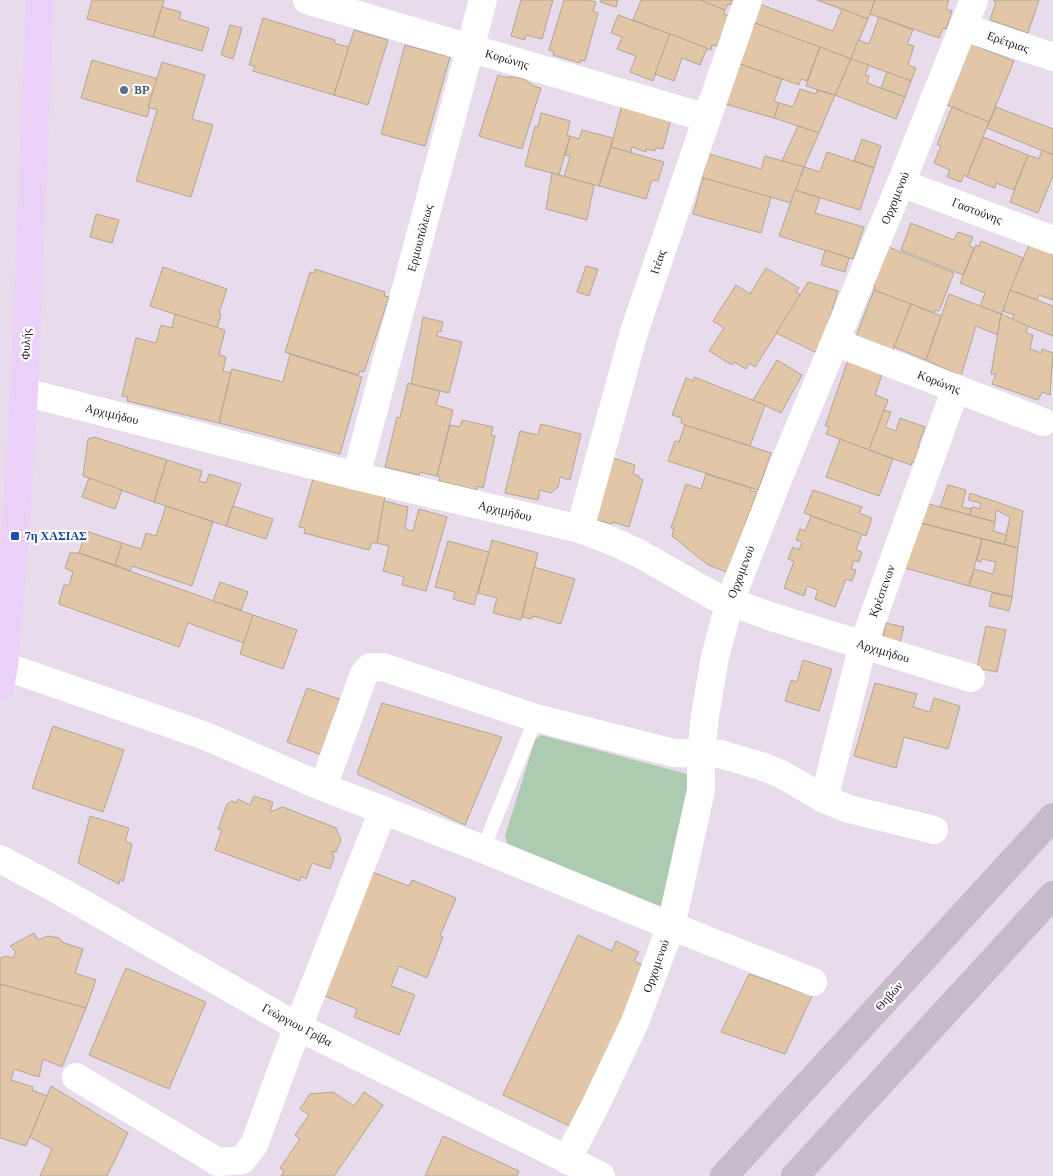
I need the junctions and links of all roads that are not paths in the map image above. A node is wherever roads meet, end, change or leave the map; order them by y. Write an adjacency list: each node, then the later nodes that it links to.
1 (40, 0): 14 (main road, Φυλής)
2 (307, 0): 7 (street, Κορώνης)
3 (483, 0): 7 (street, Ερμουπόλεως)
4 (748, 0): 9 (street, Ιτέας)
5 (974, 0): 6 (street, Ορχομενού)
6 (963, 26): 8 (street, Ερέτριας); 10 (street, Ορχομενού)
7 (470, 48): 9 (street, Κορώνης); 16 (street, Ερμουπόλεως)
8 (1053, 57)
9 (707, 118): 17 (street, Ιτέας)
10 (901, 183): 11 (street, Γαστούνης); 12 (street, Ορχομενού)
11 (1053, 240)
12 (835, 342): 13 (street, Κορώνης); 18 (street, Ορχομενού)
13 (956, 388): 15 (street, Κορώνης); 19 (street, Κρέστενων)
14 (24, 392): 16 (street, Αρχιμήδου); 20 (main road, Φυλής)
15 (1043, 422)
16 (356, 476): 17 (street, Αρχιμήδου)
17 (580, 529): 18 (street, Αρχιμήδου)
18 (730, 601): 19 (street, Αρχιμήδου); 23 (street, Ορχομενού)
19 (863, 645): 21 (street, Αρχιμήδου); 25 (street, Κρέστενων)
20 (2, 676): 24 (street)
21 (971, 678)
22 (536, 718): 23 (street); 24 (street); 29 (lane)
23 (701, 754): 25 (street); 32 (street, Ορχομενού)
24 (323, 787): 26 (street)
25 (824, 798): 28 (street)
26 (382, 810): 29 (street); 34 (street)
27 (1053, 817): 38 (main road, Θηβών)
28 (934, 830)
29 (483, 849): 32 (street)
30 (0, 859): 34 (street, Γεώργιου Γρίβα)
31 (1053, 895): 39 (main road)
32 (671, 926): 33 (street); 36 (street, Ορχομενού)
33 (813, 982)
34 (298, 1027): 35 (street); 36 (street, Γεώργιου Γρίβα)
35 (76, 1077)
36 (567, 1160): 37 (street, Γεώργιου Γρίβα)
37 (602, 1176)
38 (724, 1176)
39 (795, 1176)

